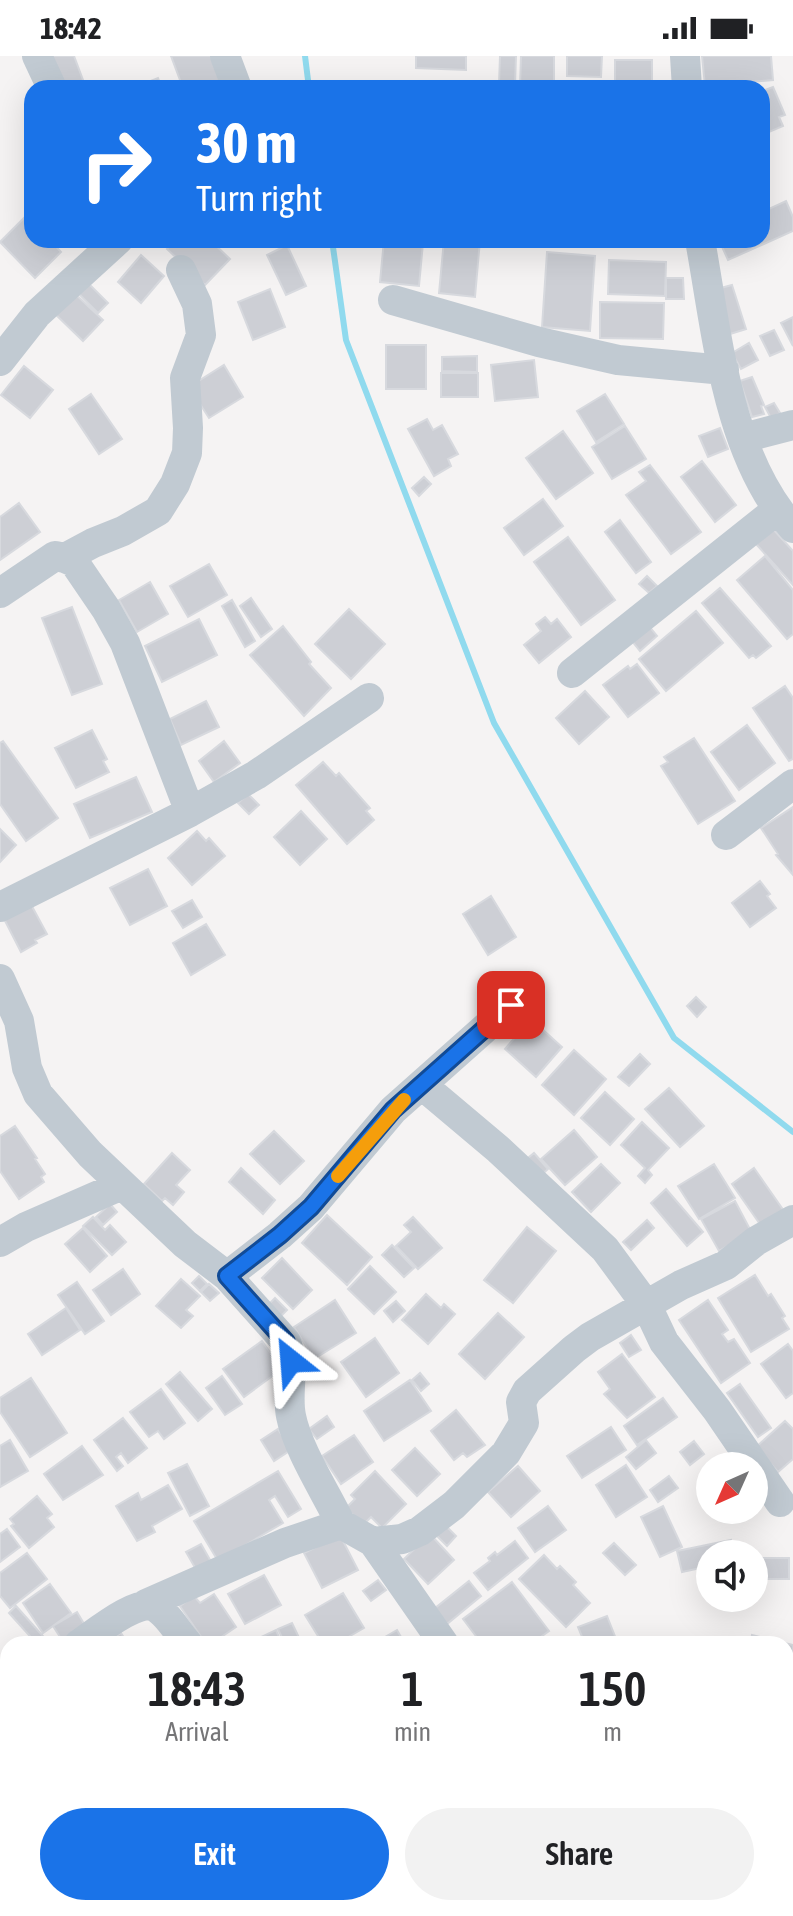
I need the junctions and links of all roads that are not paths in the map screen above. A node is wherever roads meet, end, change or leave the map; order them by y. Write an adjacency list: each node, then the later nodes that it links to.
1 (37, 56): 4 (street)
2 (225, 56): 5 (street)
3 (685, 56): 6 (street)
4 (48, 80)
5 (234, 80)
6 (686, 80)
7 (109, 248): 11 (street)
8 (701, 248): 12 (street)
9 (181, 270): 16 (street)
10 (393, 300): 12 (street)
11 (0, 361)
12 (724, 370): 14 (street)
13 (793, 425): 14 (street)
14 (743, 438): 15 (street)
15 (785, 518): 18 (street)
16 (65, 558): 17 (street); 21 (street)
17 (3, 582)
18 (572, 673)
19 (369, 698): 21 (street)
20 (793, 784): 22 (street)
21 (190, 812): 23 (street)
22 (726, 835)
23 (0, 907)
24 (0, 979): 27 (street)
25 (511, 1005): 26 (street)
26 (422, 1085): 30 (street); 31 (street)
27 (122, 1185): 29 (street); 30 (street)
28 (793, 1220): 31 (street)
29 (0, 1242)
30 (227, 1276): 33 (street)
31 (647, 1306): 32 (street); 34 (street)
32 (780, 1502)
33 (341, 1524): 34 (street); 35 (street)
34 (373, 1542): 38 (street)
35 (146, 1604): 36 (street); 37 (street)
36 (91, 1636)
37 (181, 1636)
38 (438, 1636)

